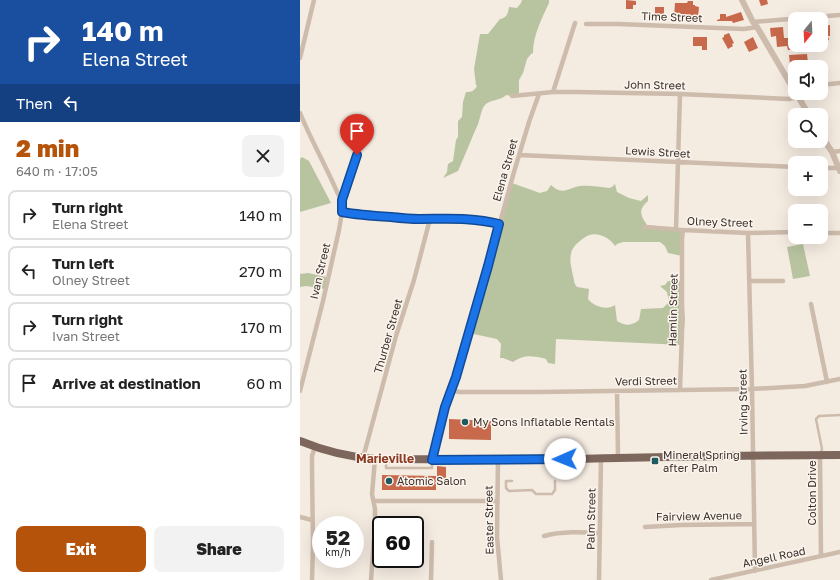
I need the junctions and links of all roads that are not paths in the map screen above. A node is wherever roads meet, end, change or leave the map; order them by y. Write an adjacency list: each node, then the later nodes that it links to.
1 (314, 0): 7 (street)
2 (742, 0): 6 (street)
3 (840, 15): 6 (street, Time Street)
4 (575, 23): 11 (street)
5 (586, 24): 6 (street, Time Street)
6 (755, 25): 8 (street)
7 (300, 58)
8 (788, 80)
9 (840, 83): 10 (street)
10 (828, 84)
11 (553, 92): 12 (street, John Street); 13 (street, John Street)
12 (539, 94): 14 (street, John Street); 20 (street, Elena Street)
13 (680, 94): 15 (street, John Street); 22 (street)
14 (512, 96)
15 (788, 98)
16 (300, 113): 26 (street)
17 (828, 146): 19 (street)
18 (840, 150): 19 (street)
19 (832, 152): 25 (street)
20 (519, 154): 22 (street, Lewis Street); 29 (street, Elena Street)
21 (357, 155): 26 (street, Ivan Street)
22 (678, 162): 23 (street, Lewis Street); 31 (street)
23 (788, 167)
24 (828, 168): 25 (street)
25 (839, 169)
26 (342, 200): 27 (street, Ivan Street)
27 (342, 212): 28 (street); 45 (street, Ivan Street)
28 (430, 219): 29 (street); 54 (street, Thurber Street)
29 (499, 224): 43 (street, Elena Street)
30 (645, 227): 31 (street, Olney Street)
31 (676, 229): 32 (street, Olney Street)
32 (683, 230): 33 (street, Olney Street); 44 (street, Hamlin Street)
33 (748, 232): 34 (street, Olney Street); 37 (street, Irving Street)
34 (788, 232)
35 (828, 232): 36 (street)
36 (840, 233)
37 (750, 281): 38 (street); 42 (street, Irving Street)
38 (783, 281)
39 (811, 304): 41 (street)
40 (840, 379): 41 (street, Verdi Street)
41 (827, 382): 42 (street, Verdi Street)
42 (752, 389): 44 (street, Verdi Street); 52 (street, Irving Street)
43 (451, 390): 46 (street, Verdi Street); 58 (street, Elena Street)
44 (680, 390): 46 (street, Verdi Street)
45 (300, 391)
46 (618, 391): 53 (street)
47 (840, 415): 50 (lane)
48 (300, 441): 49 (main road)
49 (315, 447): 54 (main road); 63 (street)
50 (820, 455): 51 (main road); 52 (main road); 72 (street, Colton Drive)
51 (840, 455)
52 (753, 456): 53 (main road); 66 (street, Irving Street)
53 (618, 457): 55 (main road)
54 (363, 458): 56 (main road)
55 (601, 458): 57 (main road); 68 (street, Palm Street)
56 (374, 459): 58 (main road); 61 (street)
57 (498, 459): 58 (main road); 62 (street, Easter Street)
58 (432, 460)
59 (512, 481): 60 (lane)
60 (555, 481)
61 (374, 501): 62 (street); 77 (street)
62 (497, 501): 79 (street, Easter Street)
63 (312, 516)
64 (300, 517): 65 (street)
65 (312, 520)
66 (754, 524): 67 (street, Fairview Avenue); 74 (street, Irving Street)
67 (645, 527)
68 (600, 533): 69 (street); 80 (street, Palm Street)
69 (544, 536)
70 (432, 542): 78 (street)
71 (840, 552): 72 (street, Angell Road)
72 (821, 556): 74 (street, Angell Road)
73 (312, 568): 76 (street)
74 (755, 571): 75 (street, Angell Road)
75 (729, 578): 81 (street, Angell Road)
76 (312, 580)
77 (371, 580)
78 (431, 580)
79 (501, 580)
80 (599, 580)
81 (711, 580)

